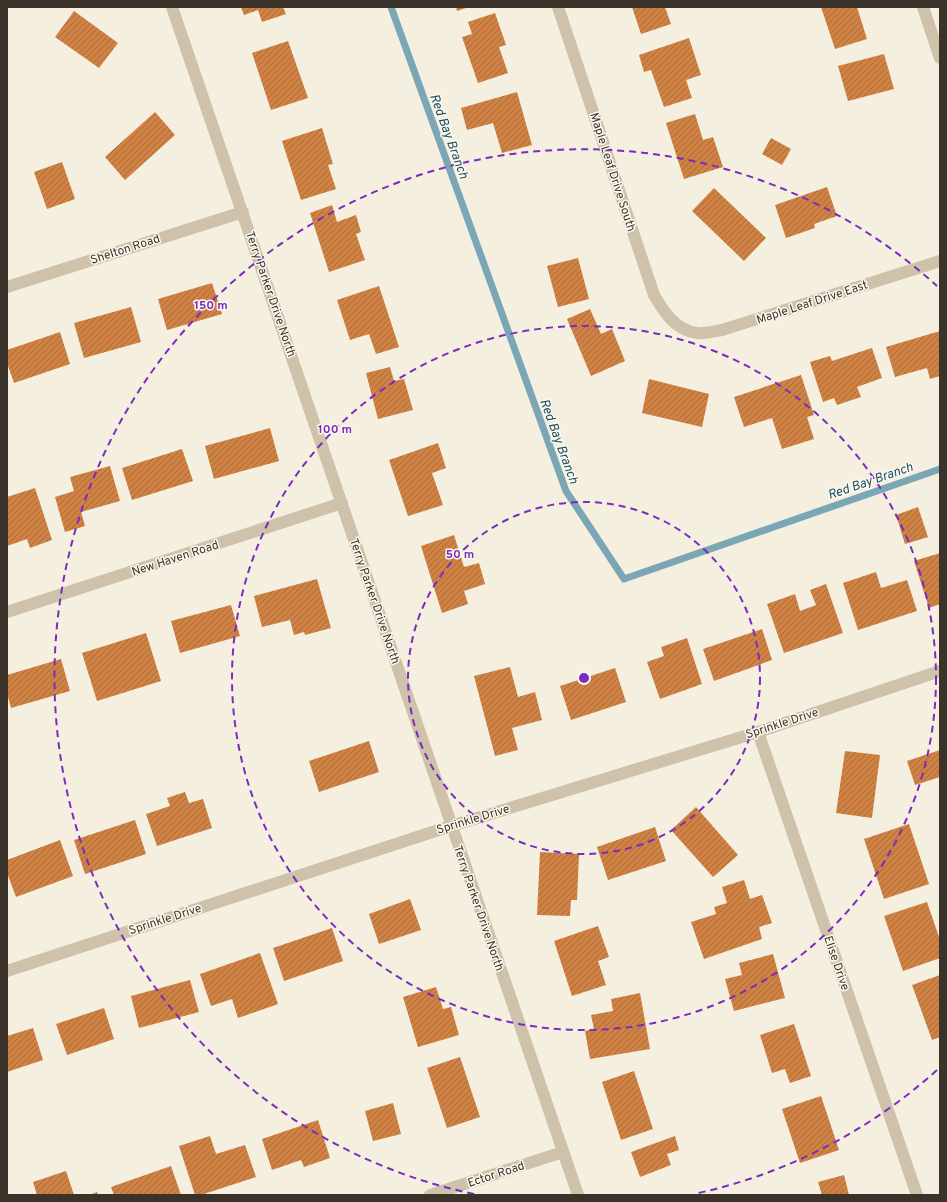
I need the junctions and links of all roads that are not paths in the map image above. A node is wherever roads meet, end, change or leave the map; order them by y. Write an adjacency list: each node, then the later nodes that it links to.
1 (172, 7): 5 (street, Terry Parker Drive North)
2 (558, 7): 8 (street, Maple Leaf Drive South)
3 (923, 7): 4 (street)
4 (940, 58)
5 (243, 212): 7 (street, Shelton Road); 9 (street, Terry Parker Drive North)
6 (940, 261): 8 (street, Maple Leaf Drive East)
7 (7, 287)
8 (683, 328)
9 (342, 503): 10 (street, New Haven Road); 13 (street, Terry Parker Drive North)
10 (7, 612)
11 (940, 671): 12 (street, Sprinkle Drive)
12 (758, 732): 13 (street, Sprinkle Drive); 18 (street, Elise Drive)
13 (451, 826): 14 (street, Sprinkle Drive); 15 (street, Terry Parker Drive North)
14 (7, 970)
15 (563, 1152): 16 (street, Ector Road); 17 (street, Terry Parker Drive North)
16 (430, 1195)
17 (578, 1195)
18 (916, 1195)

